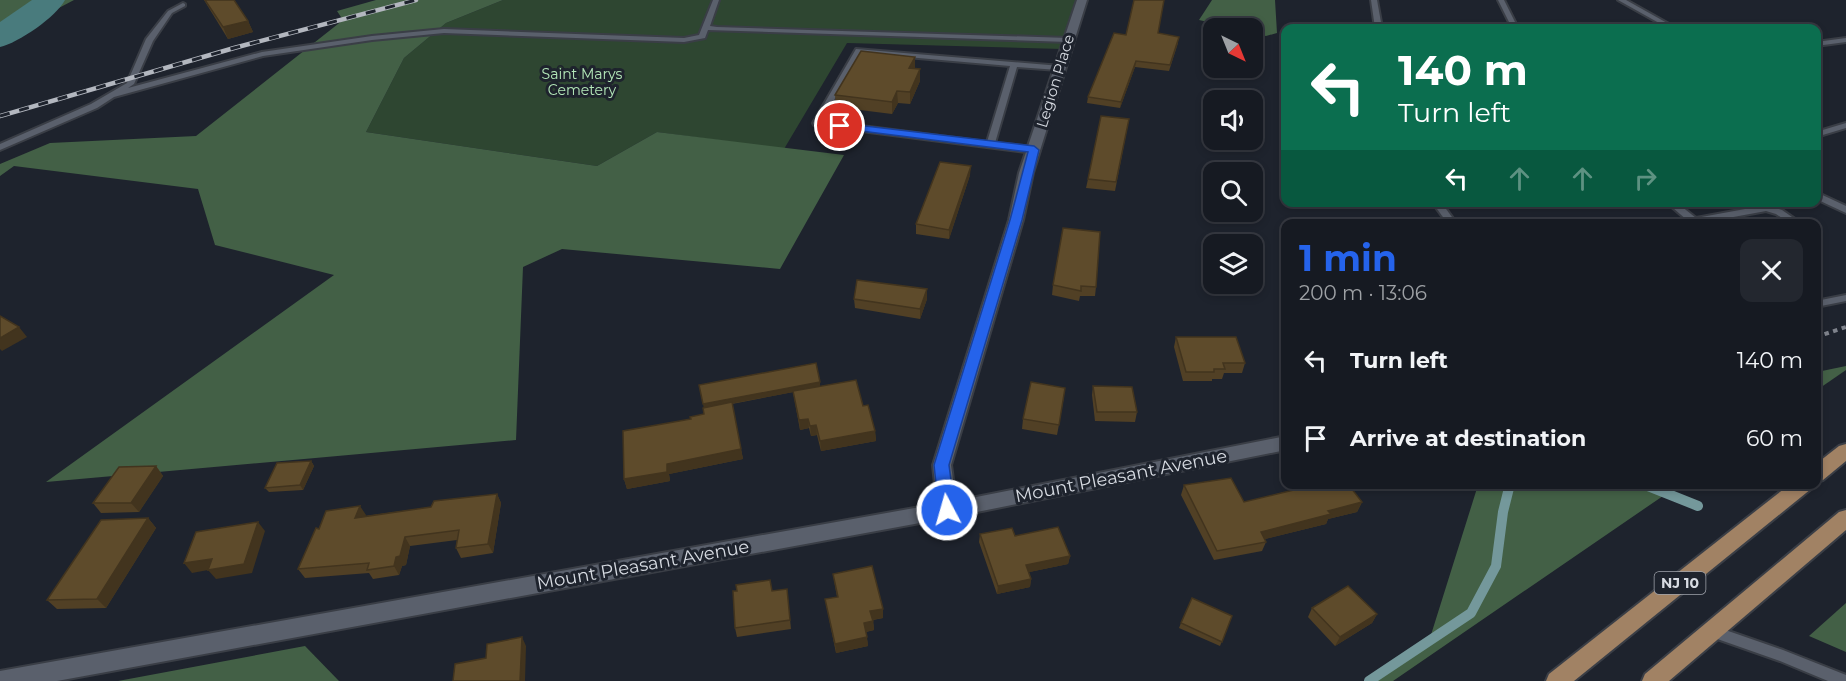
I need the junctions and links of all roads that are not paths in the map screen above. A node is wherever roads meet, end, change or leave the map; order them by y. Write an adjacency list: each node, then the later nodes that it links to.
1 (716, 0): 10 (lane)
2 (1082, 0): 11 (street, Legion Place)
3 (1374, 0): 7 (lane)
4 (1501, 0): 8 (lane)
5 (1621, 0): 9 (lane)
6 (183, 4): 16 (lane)
7 (1378, 24)
8 (1513, 24)
9 (1665, 24)
10 (705, 27): 11 (lane); 16 (lane)
11 (1068, 40): 15 (street, Legion Place)
12 (1846, 40): 13 (lane)
13 (1821, 43)
14 (1014, 65): 15 (lane); 19 (lane); 19 (lane)
15 (1058, 68): 21 (street, Legion Place)
16 (113, 95): 20 (lane)
17 (1846, 125): 18 (lane)
18 (1821, 133)
19 (990, 145): 21 (lane)
20 (0, 147)
21 (1034, 150): 38 (street, Legion Place)
22 (1821, 198): 27 (lane)
23 (1440, 207): 28 (lane)
24 (1676, 207): 29 (lane)
25 (1749, 207): 26 (lane)
26 (1753, 210): 30 (lane); 31 (lane)
27 (1846, 210)
28 (1449, 219)
29 (1691, 219)
30 (1705, 219)
31 (1790, 219)
32 (1846, 298): 33 (lane)
33 (1821, 303)
34 (1281, 444): 38 (street, Mount Pleasant Avenue)
35 (1846, 451): 36 (main road)
36 (1821, 471)
37 (1798, 489): 42 (main road, NJ 10)
38 (947, 510): 41 (street, Mount Pleasant Avenue)
39 (1846, 518): 40 (main road)
40 (1711, 632): 43 (main road); 44 (lane)
41 (0, 681)
42 (1557, 681)
43 (1653, 681)
44 (1844, 681)

